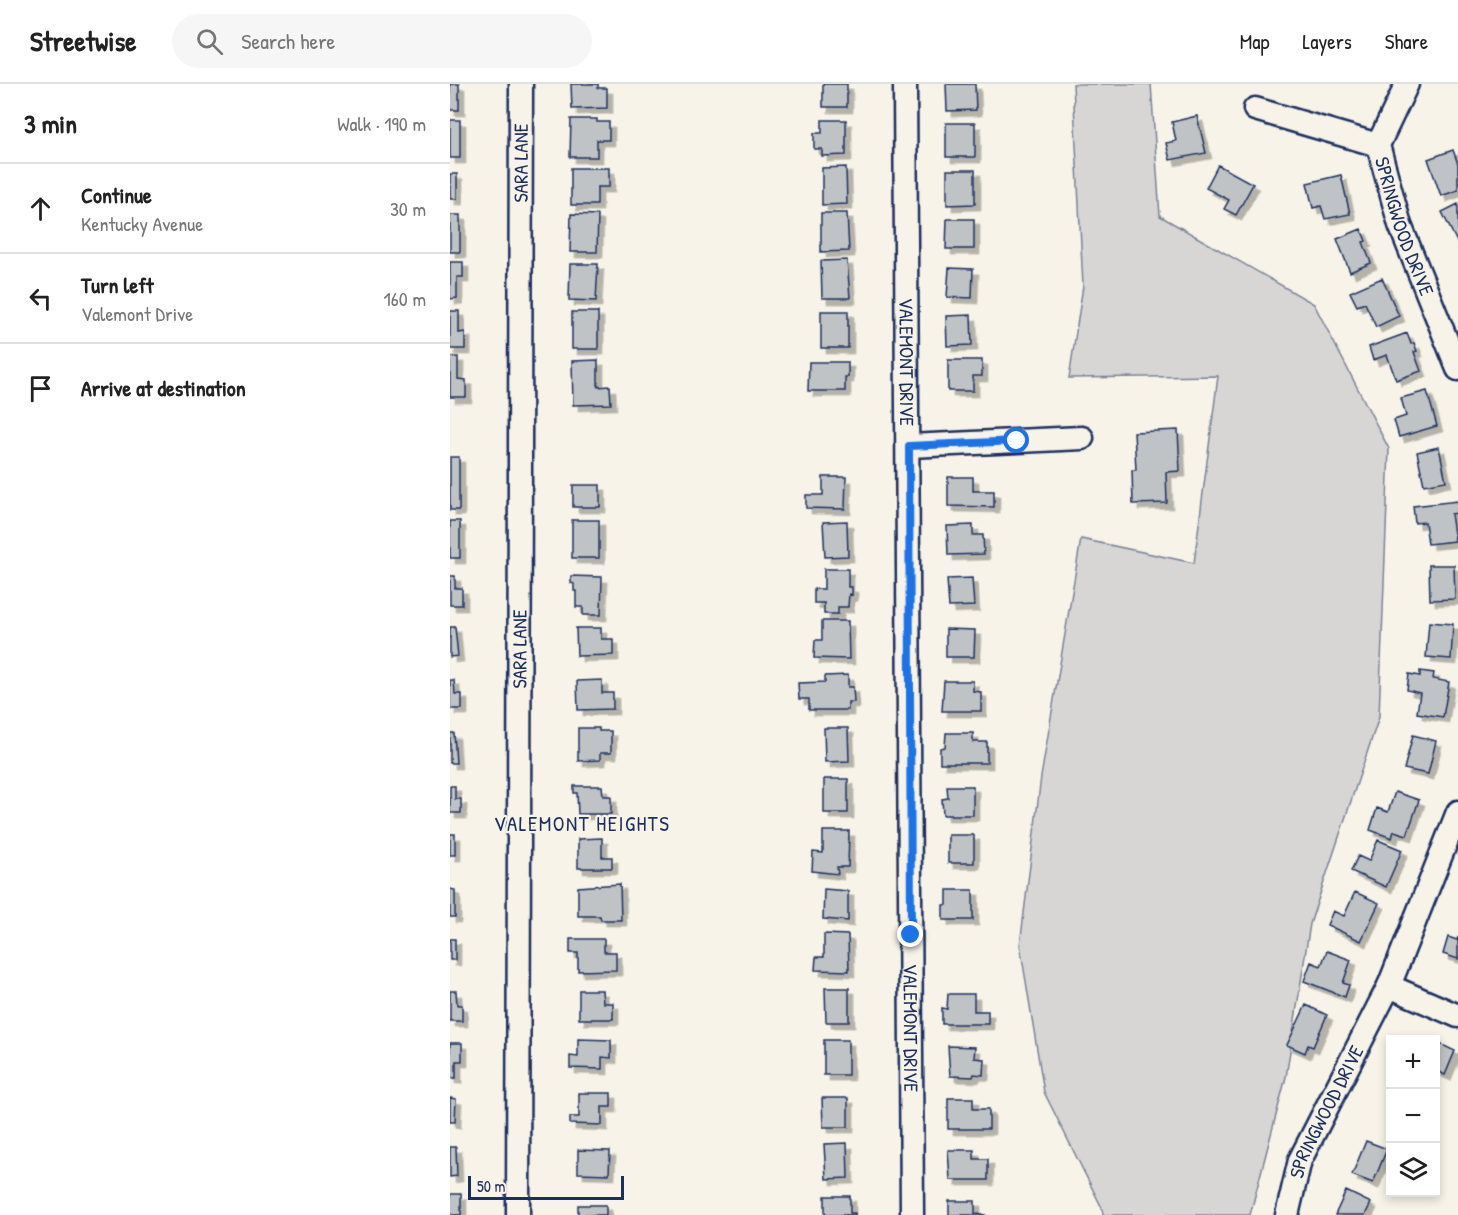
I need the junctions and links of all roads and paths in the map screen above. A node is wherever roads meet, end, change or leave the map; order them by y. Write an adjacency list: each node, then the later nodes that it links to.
1 (520, 84): 12 (street, SARA LANE)
2 (905, 84): 8 (street, VALEMONT DRIVE)
3 (1407, 84): 5 (street, SPRINGWOOD DRIVE)
4 (1255, 109): 5 (street)
5 (1378, 145): 6 (street, SPRINGWOOD DRIVE)
6 (1458, 369)
7 (1082, 438): 8 (street)
8 (909, 446): 13 (street, VALEMONT DRIVE)
9 (1458, 812): 10 (street, SPRINGWOOD DRIVE)
10 (1389, 986): 11 (street); 14 (street, SPRINGWOOD DRIVE)
11 (1458, 1016)
12 (518, 1215)
13 (912, 1215)
14 (1287, 1215)

